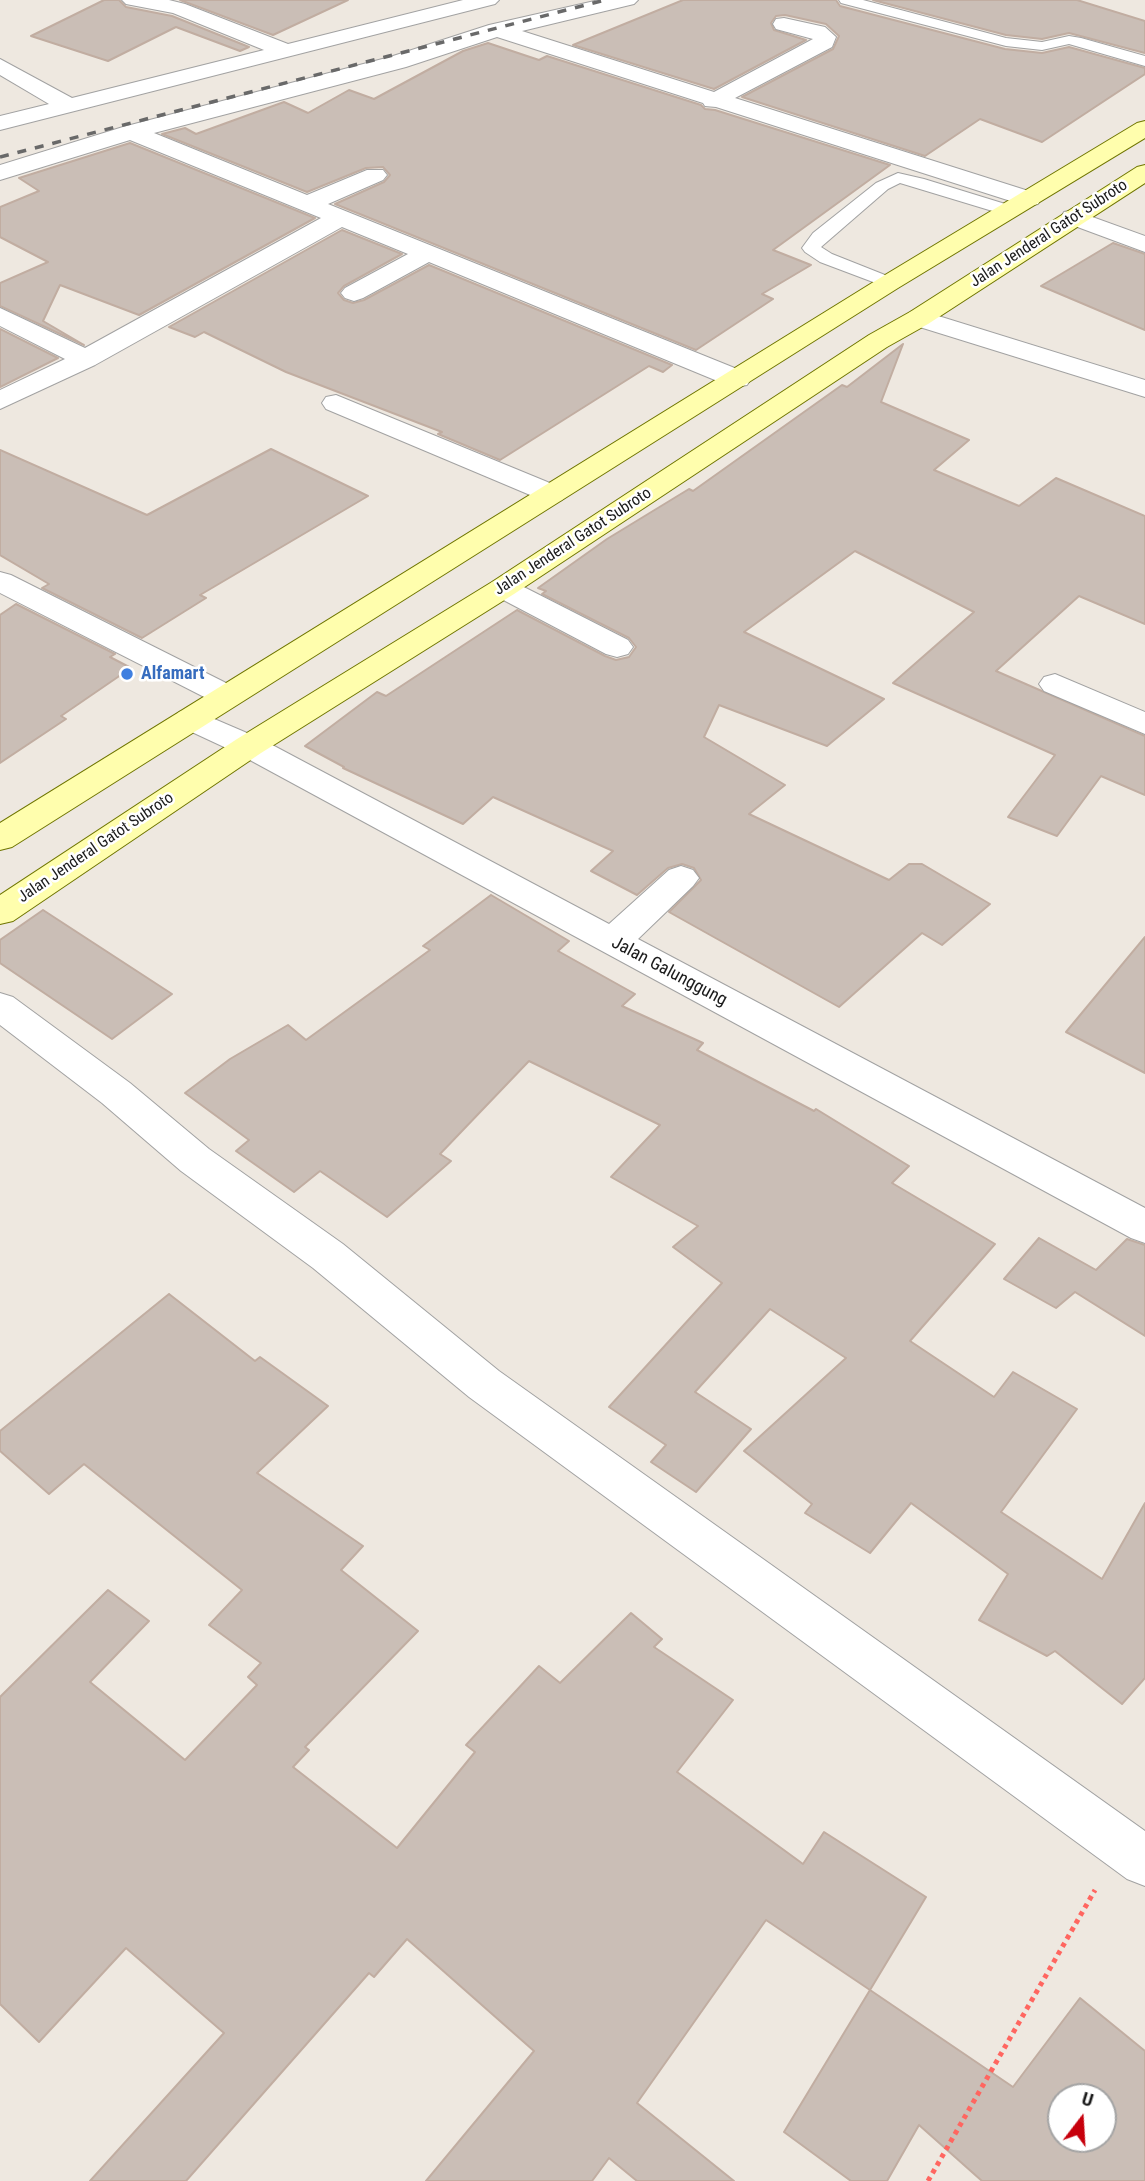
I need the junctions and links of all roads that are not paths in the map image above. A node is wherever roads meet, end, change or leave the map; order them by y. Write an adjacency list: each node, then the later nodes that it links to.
1 (134, 0): 7 (street)
2 (488, 0): 7 (street)
3 (627, 0): 6 (street)
4 (846, 0): 8 (lane)
5 (784, 24): 10 (street)
6 (497, 30): 10 (street); 14 (street)
7 (286, 51): 11 (street)
8 (1145, 61)
9 (0, 66): 11 (street)
10 (713, 101): 19 (street)
11 (70, 106): 12 (street)
12 (0, 123)
13 (1145, 128): 19 (main road)
14 (131, 132): 16 (street); 18 (street)
15 (1145, 172): 20 (main road, Jalan Jenderal Gatot Subroto)
16 (0, 173)
17 (375, 175): 18 (street)
18 (306, 204): 21 (street)
19 (1019, 205): 24 (main road); 24 (lane)
20 (1073, 217): 22 (street); 27 (main road, Jalan Jenderal Gatot Subroto)
21 (339, 218): 23 (street); 28 (street)
22 (1145, 245)
23 (426, 254): 25 (street); 29 (street)
24 (889, 283): 29 (main road)
25 (354, 293)
26 (0, 316): 28 (street)
27 (919, 318): 30 (street); 35 (main road, Jalan Jenderal Gatot Subroto)
28 (86, 359): 31 (street)
29 (737, 379): 33 (main road)
30 (1145, 389)
31 (0, 401)
32 (336, 404): 33 (street)
33 (552, 494): 38 (main road)
34 (0, 581): 38 (street)
35 (503, 588): 36 (street); 41 (main road, Jalan Jenderal Gatot Subroto)
36 (617, 647)
37 (1055, 684): 40 (street)
38 (227, 696): 39 (main road)
39 (191, 719): 41 (street, Jalan Galunggung); 42 (main road)
40 (1145, 724)
41 (249, 746): 44 (main road, Jalan Jenderal Gatot Subroto); 45 (street, Jalan Galunggung)
42 (0, 839)
43 (681, 878): 45 (street)
44 (0, 912)
45 (612, 942): 47 (street, Jalan Galunggung)
46 (0, 1006): 48 (street)
47 (1145, 1227)
48 (1133, 1852)

